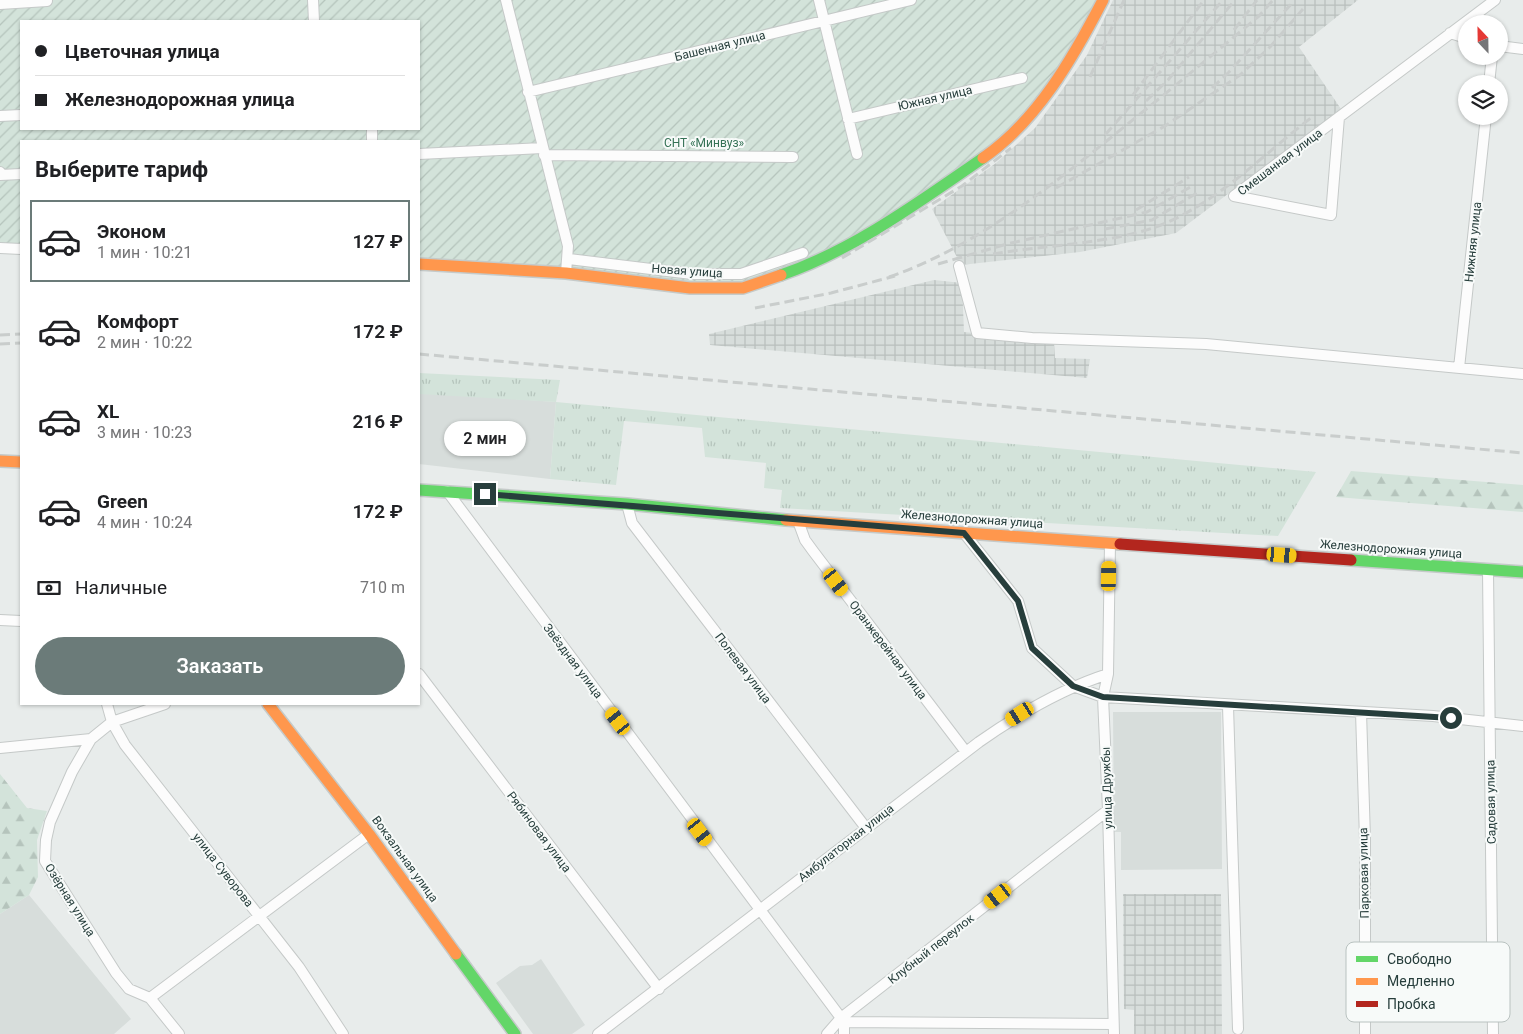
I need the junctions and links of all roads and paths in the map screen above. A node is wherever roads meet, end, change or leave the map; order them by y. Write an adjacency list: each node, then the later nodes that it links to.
1 (313, 0): 9 (street)
2 (506, 0): 16 (street)
3 (819, 0): 10 (street)
4 (911, 0): 10 (street, Башенная улица)
5 (1103, 0): 34 (street)
6 (1496, 0): 11 (street, Смешанная улица)
7 (47, 1): 8 (street)
8 (0, 4)
9 (314, 20)
10 (824, 21): 16 (street, Башенная улица); 20 (street)
11 (1450, 33): 12 (street); 19 (street, Смешанная улица)
12 (1458, 36)
13 (1508, 47): 14 (street)
14 (1523, 49)
15 (1022, 78): 20 (street, Южная улица)
16 (528, 92): 22 (street)
17 (20, 115): 18 (street)
18 (0, 116)
19 (1339, 117): 19 (street, Смешанная улица)
20 (848, 119): 24 (street)
21 (1485, 125): 35 (street, Нижняя улица)
22 (543, 151): 23 (street); 25 (street); 31 (street)
23 (420, 154)
24 (857, 154)
25 (793, 157)
26 (0, 172): 27 (street)
27 (20, 174)
28 (0, 248): 29 (street)
29 (20, 249)
30 (803, 253): 31 (street, Новая улица)
31 (569, 260): 34 (street)
32 (420, 264): 34 (street)
33 (959, 266): 35 (street)
34 (566, 273)
35 (1459, 368): 36 (street)
36 (1523, 374)
37 (0, 461): 38 (street)
38 (20, 462)
39 (420, 490): 40 (street, Железнодорожная улица)
40 (446, 491): 41 (street, Железнодорожная улица); 67 (street, Звёздная улица)
41 (627, 504): 42 (street, Железнодорожная улица); 65 (street, Полевая улица)
42 (798, 520): 43 (street, Железнодорожная улица); 63 (street, Оранжерейная улица)
43 (964, 533): 44 (street, Железнодорожная улица); 51 (street)
44 (1110, 543): 45 (street, Железнодорожная улица); 49 (street, улица Дружбы)
45 (1488, 570): 46 (street, Железнодорожная улица); 59 (street, Садовая улица)
46 (1523, 572)
47 (0, 620): 48 (street)
48 (20, 621)
49 (1108, 674): 51 (street, Амбулаторная улица); 52 (street, улица Дружбы)
50 (420, 675): 71 (street, Рябиновая улица)
51 (1073, 686): 52 (street); 63 (street, Амбулаторная улица)
52 (1103, 697): 56 (street); 64 (street, улица Дружбы)
53 (107, 705): 58 (street, улица Суворова)
54 (162, 705): 58 (street)
55 (269, 705): 66 (street, Вокзальная улица)
56 (1228, 706): 57 (street); 75 (street)
57 (1361, 712): 59 (street); 69 (street, Парковая улица)
58 (112, 722): 61 (street, Озёрная улица); 68 (street, улица Суворова)
59 (1488, 723): 60 (street); 70 (street, Садовая улица)
60 (1523, 726)
61 (91, 739): 62 (street); 72 (street, Озёрная улица)
62 (0, 748)
63 (966, 752): 65 (street, Амбулаторная улица)
64 (1108, 810): 73 (street, Клубный переулок); 74 (street, улица Дружбы)
65 (866, 828): 67 (street, Амбулаторная улица)
66 (369, 834): 68 (street); 78 (street, Вокзальная улица)
67 (759, 910): 71 (street, Амбулаторная улица); 73 (street, Звёздная улица)
68 (260, 916): 72 (street); 77 (street, улица Суворова)
69 (1365, 942)
70 (1492, 942)
71 (659, 990): 79 (street, Амбулаторная улица)
72 (150, 998): 76 (street, Озёрная улица)
73 (842, 1020): 74 (street); 80 (street, Клубный переулок); 81 (street)
74 (1113, 1029)
75 (1238, 1029)
76 (179, 1034)
77 (343, 1034)
78 (515, 1034)
79 (598, 1034)
80 (827, 1034)
81 (844, 1034)

